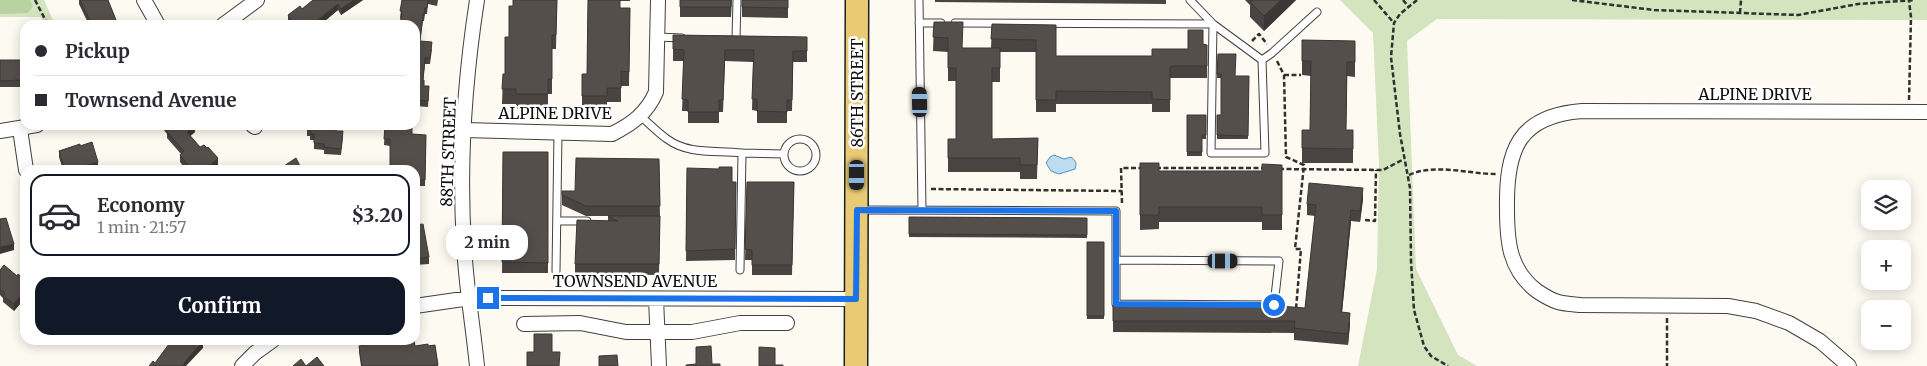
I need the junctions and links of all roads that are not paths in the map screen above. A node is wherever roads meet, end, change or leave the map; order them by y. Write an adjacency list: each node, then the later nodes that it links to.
1 (144, 0): 10 (street)
2 (256, 0): 11 (street)
3 (477, 0): 24 (street, 88TH STREET)
4 (658, 0): 14 (street, ALPINE DRIVE)
5 (737, 0): 17 (lane)
6 (857, 0): 30 (main road, 86TH STREET)
7 (919, 0): 12 (lane)
8 (1190, 0): 13 (lane)
9 (1317, 12): 19 (lane)
10 (155, 20)
11 (230, 20)
12 (919, 23): 13 (lane); 31 (lane)
13 (1213, 24): 19 (lane); 19 (lane)
14 (657, 37): 15 (lane); 21 (street, ALPINE DRIVE)
15 (690, 38)
16 (727, 38): 17 (lane)
17 (736, 38): 18 (lane)
18 (746, 39)
19 (1262, 60)
20 (1927, 112): 49 (street, ALPINE DRIVE)
21 (640, 116): 26 (street, ALPINE DRIVE); 27 (lane)
22 (20, 129): 25 (street)
23 (20, 130): 29 (street)
24 (465, 130): 26 (street, ALPINE DRIVE); 37 (street, 88TH STREET)
25 (0, 131)
26 (558, 132): 32 (lane)
27 (742, 153): 28 (lane); 35 (lane)
28 (784, 154): 28 (lane)
29 (25, 165)
30 (857, 210): 31 (lane); 39 (main road, 86TH STREET)
31 (922, 210): 34 (lane)
32 (557, 221): 33 (lane); 36 (lane)
33 (594, 221)
34 (1116, 260): 34 (lane)
35 (740, 270)
36 (556, 271)
37 (470, 298): 38 (street, TOWNSEND AVENUE); 40 (street, TOWNSEND AVENUE); 46 (street, 88TH STREET)
38 (656, 299): 39 (street, TOWNSEND AVENUE); 43 (street)
39 (856, 299): 48 (main road, 86TH STREET)
40 (420, 305)
41 (787, 323): 43 (street)
42 (524, 324): 43 (street)
43 (658, 332): 47 (street)
44 (266, 345): 45 (street)
45 (242, 366)
46 (477, 366)
47 (659, 366)
48 (856, 366)
49 (1849, 366)

